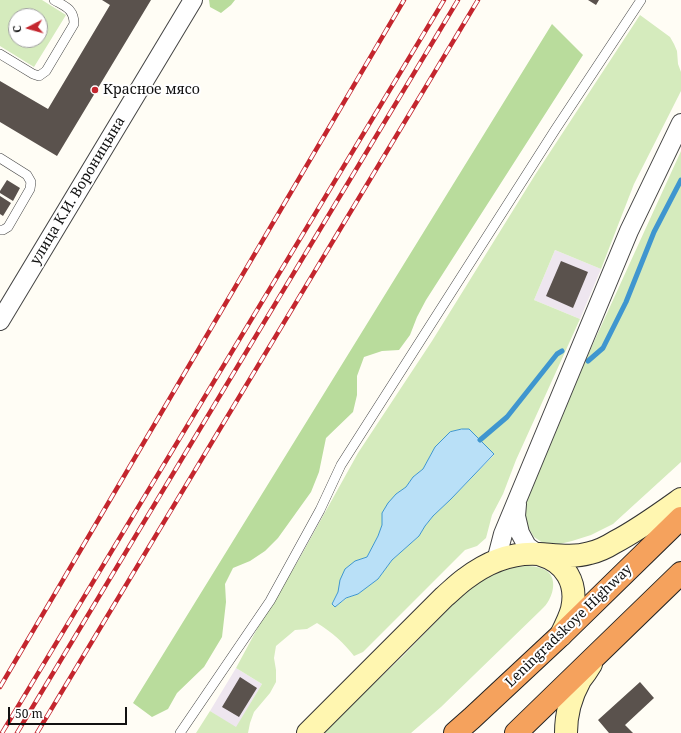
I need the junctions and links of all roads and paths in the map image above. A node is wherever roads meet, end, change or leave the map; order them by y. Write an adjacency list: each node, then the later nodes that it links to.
1 (54, 0): 4 (lane)
2 (193, 0): 8 (street, улица К.И. Вороницына)
3 (641, 0): 17 (lane)
4 (0, 54)
5 (681, 123): 10 (street)
6 (0, 158): 7 (lane)
7 (0, 230)
8 (0, 321)
9 (681, 499): 12 (main road)
10 (517, 500): 12 (street); 13 (street)
11 (681, 518): 15 (highway, Leningradskoye Highway)
12 (538, 554): 13 (main road); 15 (main road)
13 (496, 561): 18 (main road)
14 (681, 573): 16 (highway)
15 (561, 635): 19 (highway, Leningradskoye Highway)
16 (600, 652): 20 (highway); 21 (main road)
17 (180, 733)
18 (308, 733)
19 (455, 733)
20 (516, 733)
21 (566, 733)

